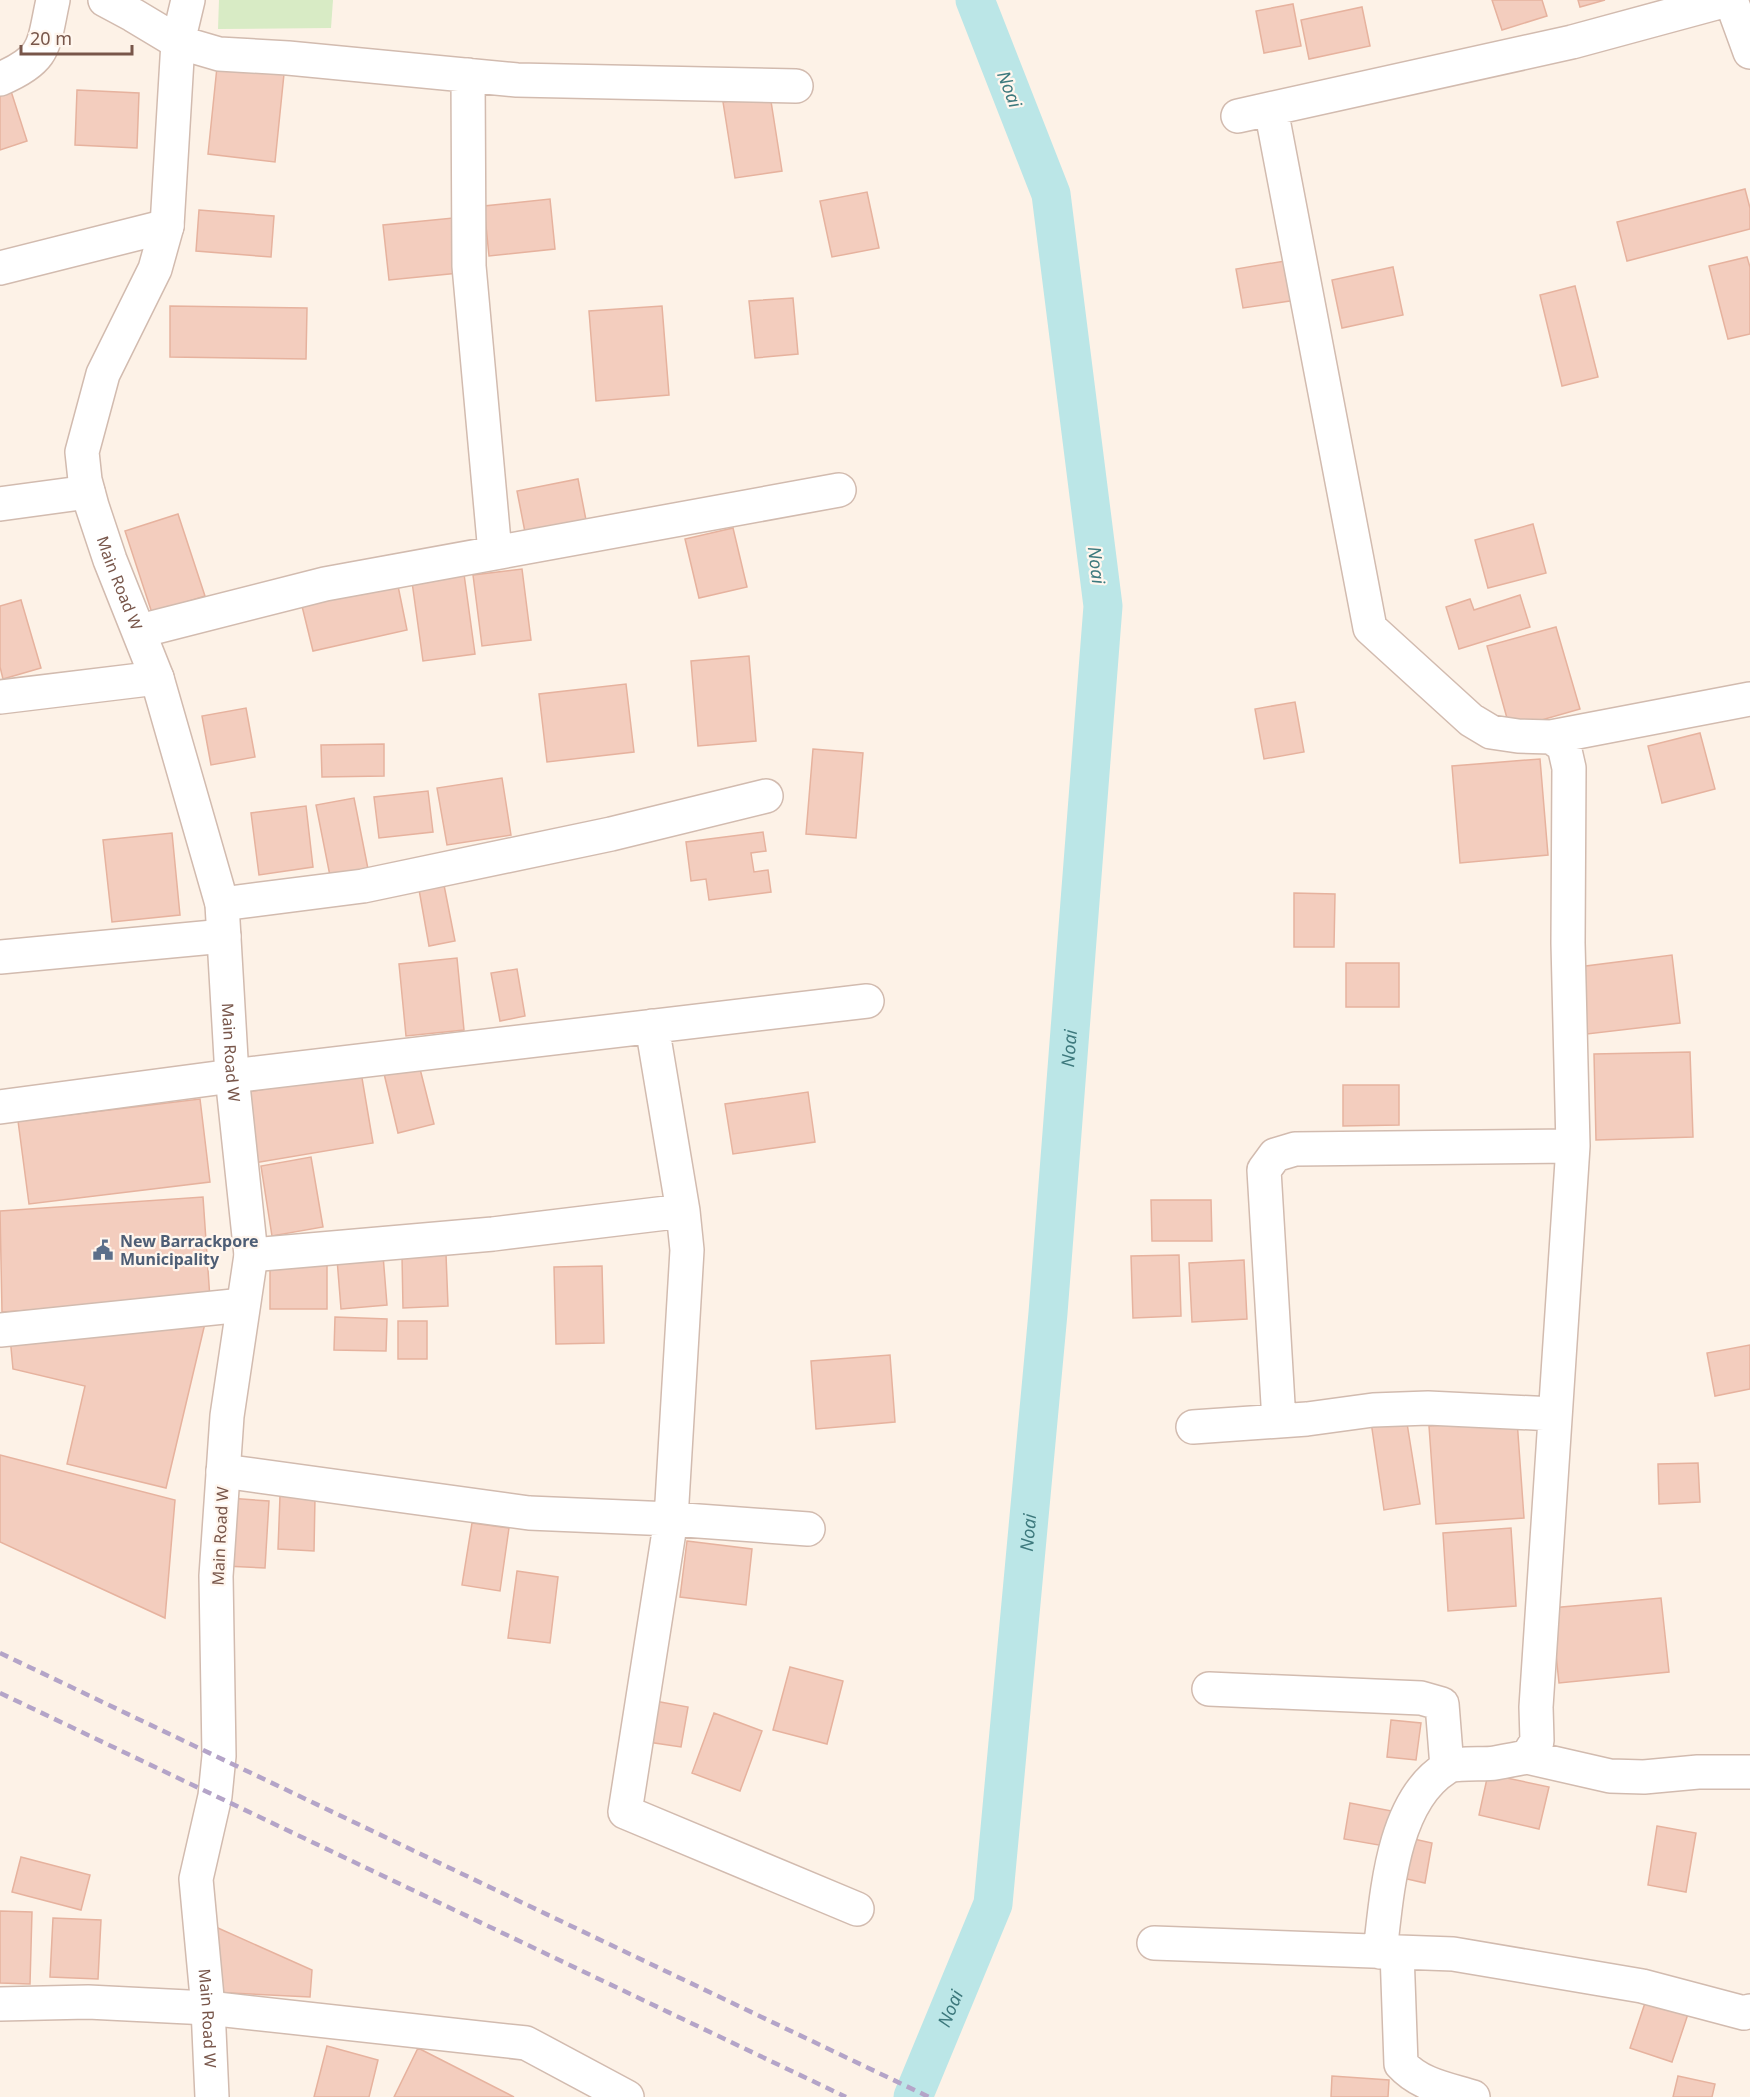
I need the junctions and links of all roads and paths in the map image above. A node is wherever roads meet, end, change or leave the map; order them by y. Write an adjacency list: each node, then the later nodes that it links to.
1 (53, 0): 8 (street)
2 (105, 0): 5 (street)
3 (188, 0): 5 (street, Main Road W)
4 (1729, 0): 6 (street); 10 (street)
5 (178, 42): 7 (street); 12 (street, Main Road W)
6 (1750, 51)
7 (468, 75): 9 (street); 17 (street)
8 (0, 79)
9 (796, 86)
10 (1271, 109): 11 (street); 22 (street)
11 (1238, 116)
12 (167, 226): 13 (street); 15 (street, Main Road W)
13 (0, 268)
14 (839, 490): 17 (street)
15 (88, 492): 16 (street); 18 (street, Main Road W)
16 (0, 504)
17 (495, 553): 18 (street)
18 (140, 631): 19 (street, Main Road W)
19 (157, 678): 20 (street); 24 (street, Main Road W)
20 (0, 697)
21 (1750, 699): 22 (street)
22 (1551, 737): 31 (street)
23 (766, 796): 24 (street)
24 (222, 904): 25 (street, Main Road W)
25 (224, 936): 26 (street); 29 (street, Main Road W)
26 (0, 957)
27 (867, 1001): 28 (street)
28 (652, 1026): 29 (street); 32 (street)
29 (232, 1076): 30 (street); 33 (street, Main Road W)
30 (0, 1107)
31 (1573, 1146): 36 (street); 37 (street)
32 (683, 1211): 33 (street); 40 (street)
33 (251, 1255): 34 (street, Main Road W)
34 (243, 1305): 35 (street); 39 (street, Main Road W)
35 (0, 1330)
36 (1554, 1414): 37 (street); 43 (street)
37 (1279, 1421): 38 (street)
38 (1193, 1427)
39 (223, 1471): 40 (street); 50 (street, Main Road W)
40 (671, 1519): 41 (street); 46 (street)
41 (808, 1529)
42 (1209, 1689): 44 (street)
43 (1527, 1757): 44 (street); 45 (street)
44 (1447, 1767): 48 (street)
45 (1750, 1772)
46 (857, 1909)
47 (1154, 1943): 48 (street)
48 (1388, 1952): 51 (street); 54 (street)
49 (0, 2004): 50 (street)
50 (208, 2007): 52 (street, Main Road W); 53 (street)
51 (1750, 2011)
52 (212, 2097)
53 (627, 2097)
54 (1473, 2097)

